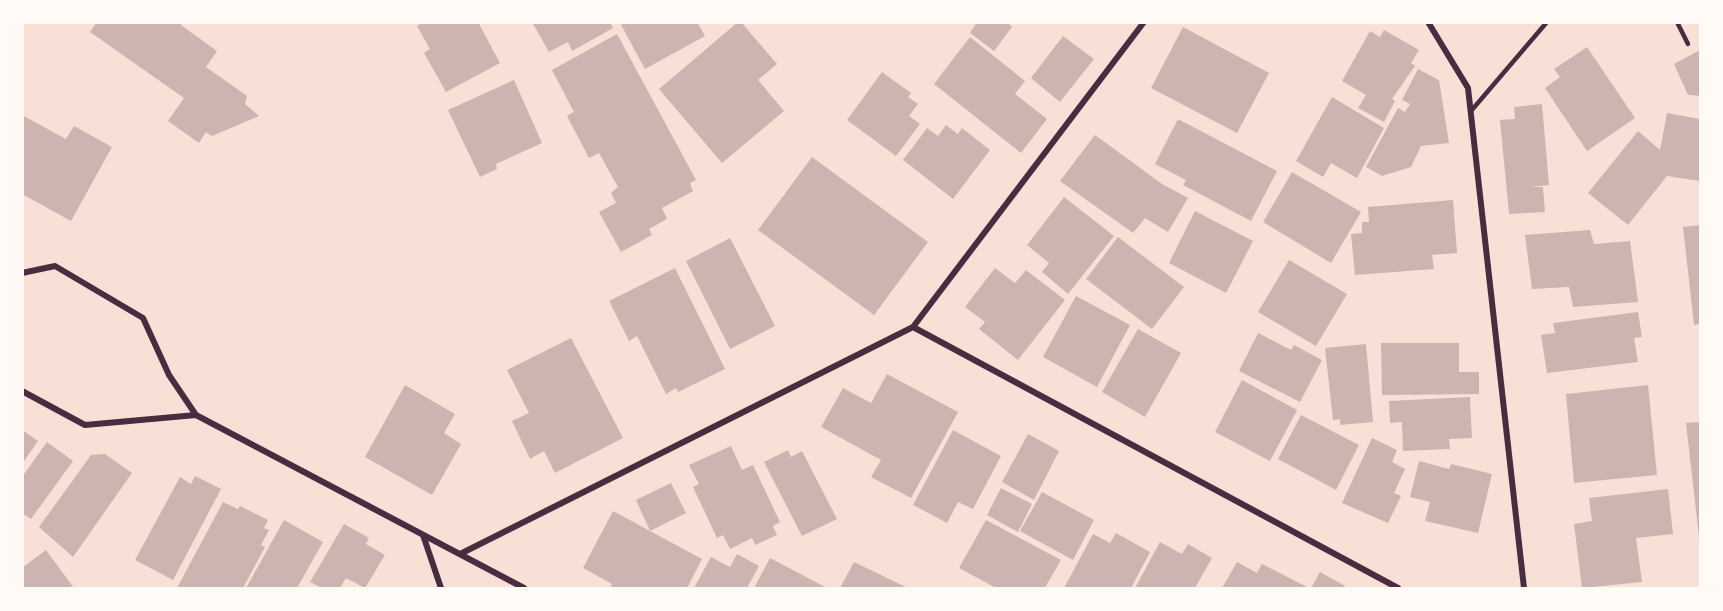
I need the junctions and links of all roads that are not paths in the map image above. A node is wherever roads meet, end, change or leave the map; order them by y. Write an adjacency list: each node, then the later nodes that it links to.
1 (1144, 22): 8 (street)
2 (1428, 22): 6 (street)
3 (1547, 22): 6 (lane)
4 (1677, 22): 5 (lane)
5 (1688, 44)
6 (1471, 111): 16 (street)
7 (22, 273): 10 (street)
8 (913, 327): 12 (street); 15 (street)
9 (22, 391): 10 (street)
10 (196, 415): 11 (street)
11 (423, 535): 12 (street); 13 (street)
12 (460, 554): 14 (street)
13 (441, 588)
14 (524, 588)
15 (1398, 588)
16 (1524, 588)

